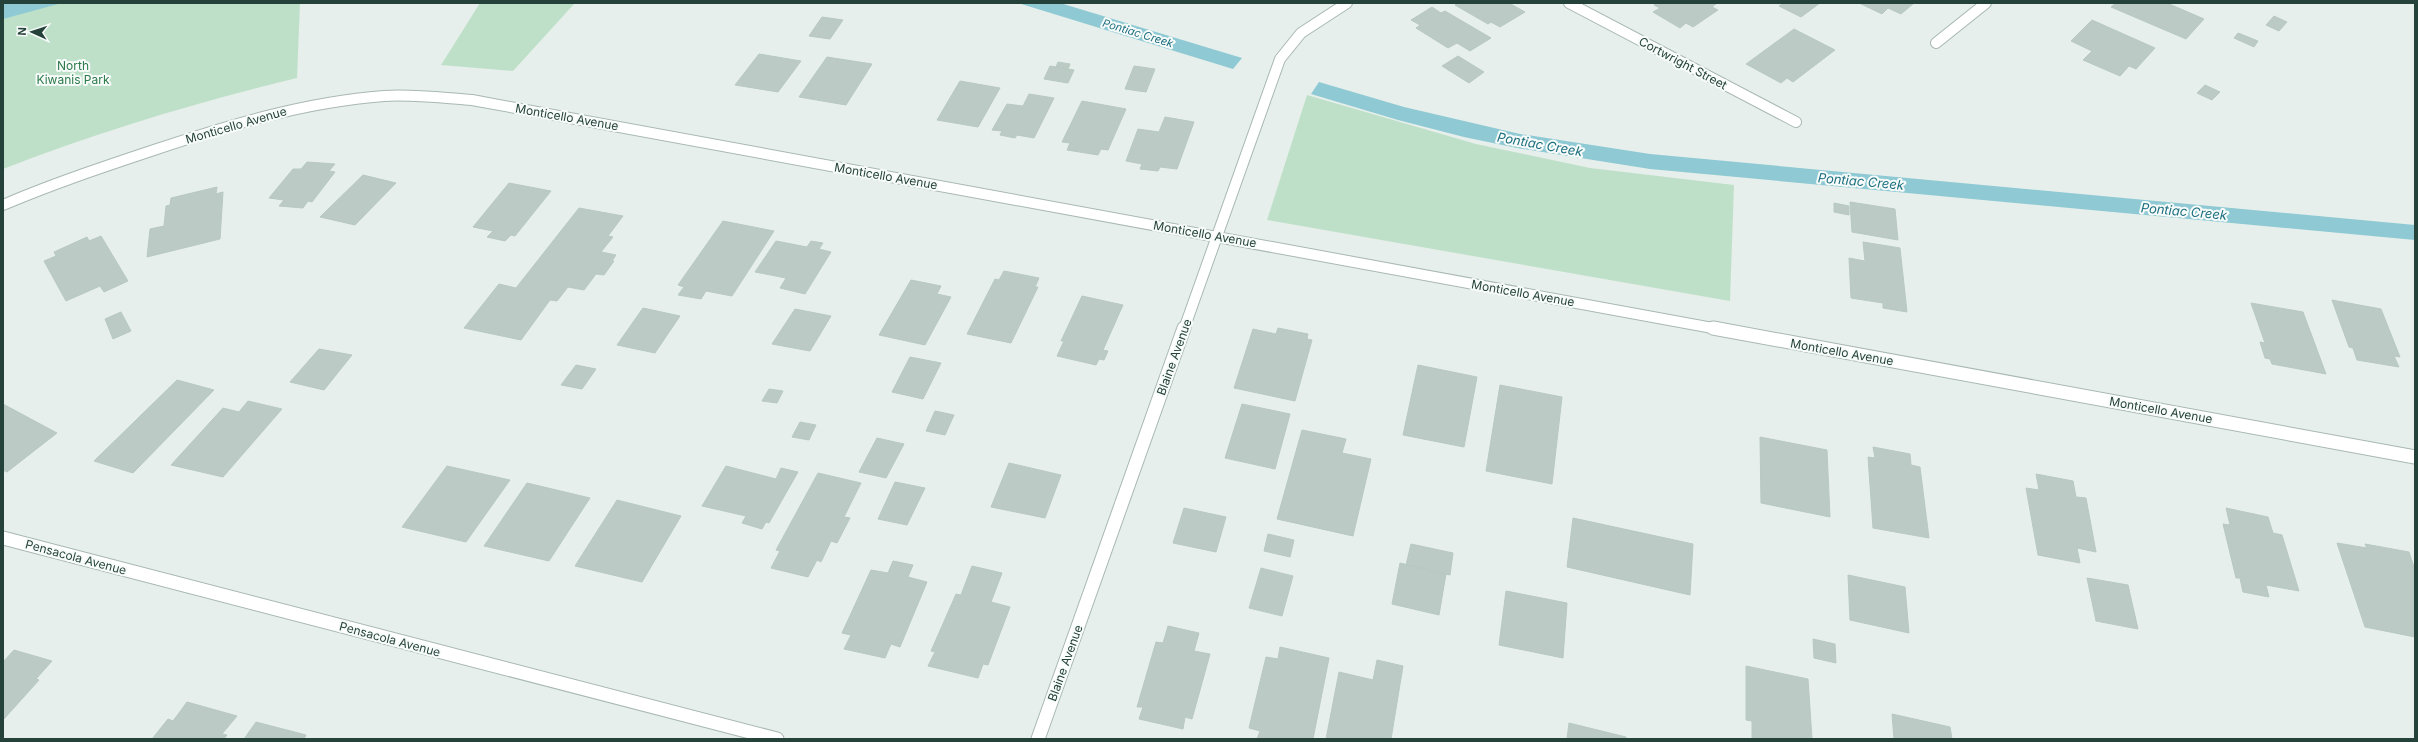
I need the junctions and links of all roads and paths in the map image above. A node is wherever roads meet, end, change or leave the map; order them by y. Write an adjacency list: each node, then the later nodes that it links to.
1 (1347, 3): 7 (street, Blaine Avenue)
2 (1569, 3): 5 (street, Cortwright Street)
3 (1986, 3): 4 (street)
4 (1936, 43)
5 (1796, 122)
6 (3, 205): 7 (street, Monticello Avenue)
7 (1217, 237): 8 (street, Monticello Avenue); 11 (street, Blaine Avenue)
8 (2415, 457)
9 (3, 538): 10 (street, Pensacola Avenue)
10 (777, 739)
11 (1038, 739)

